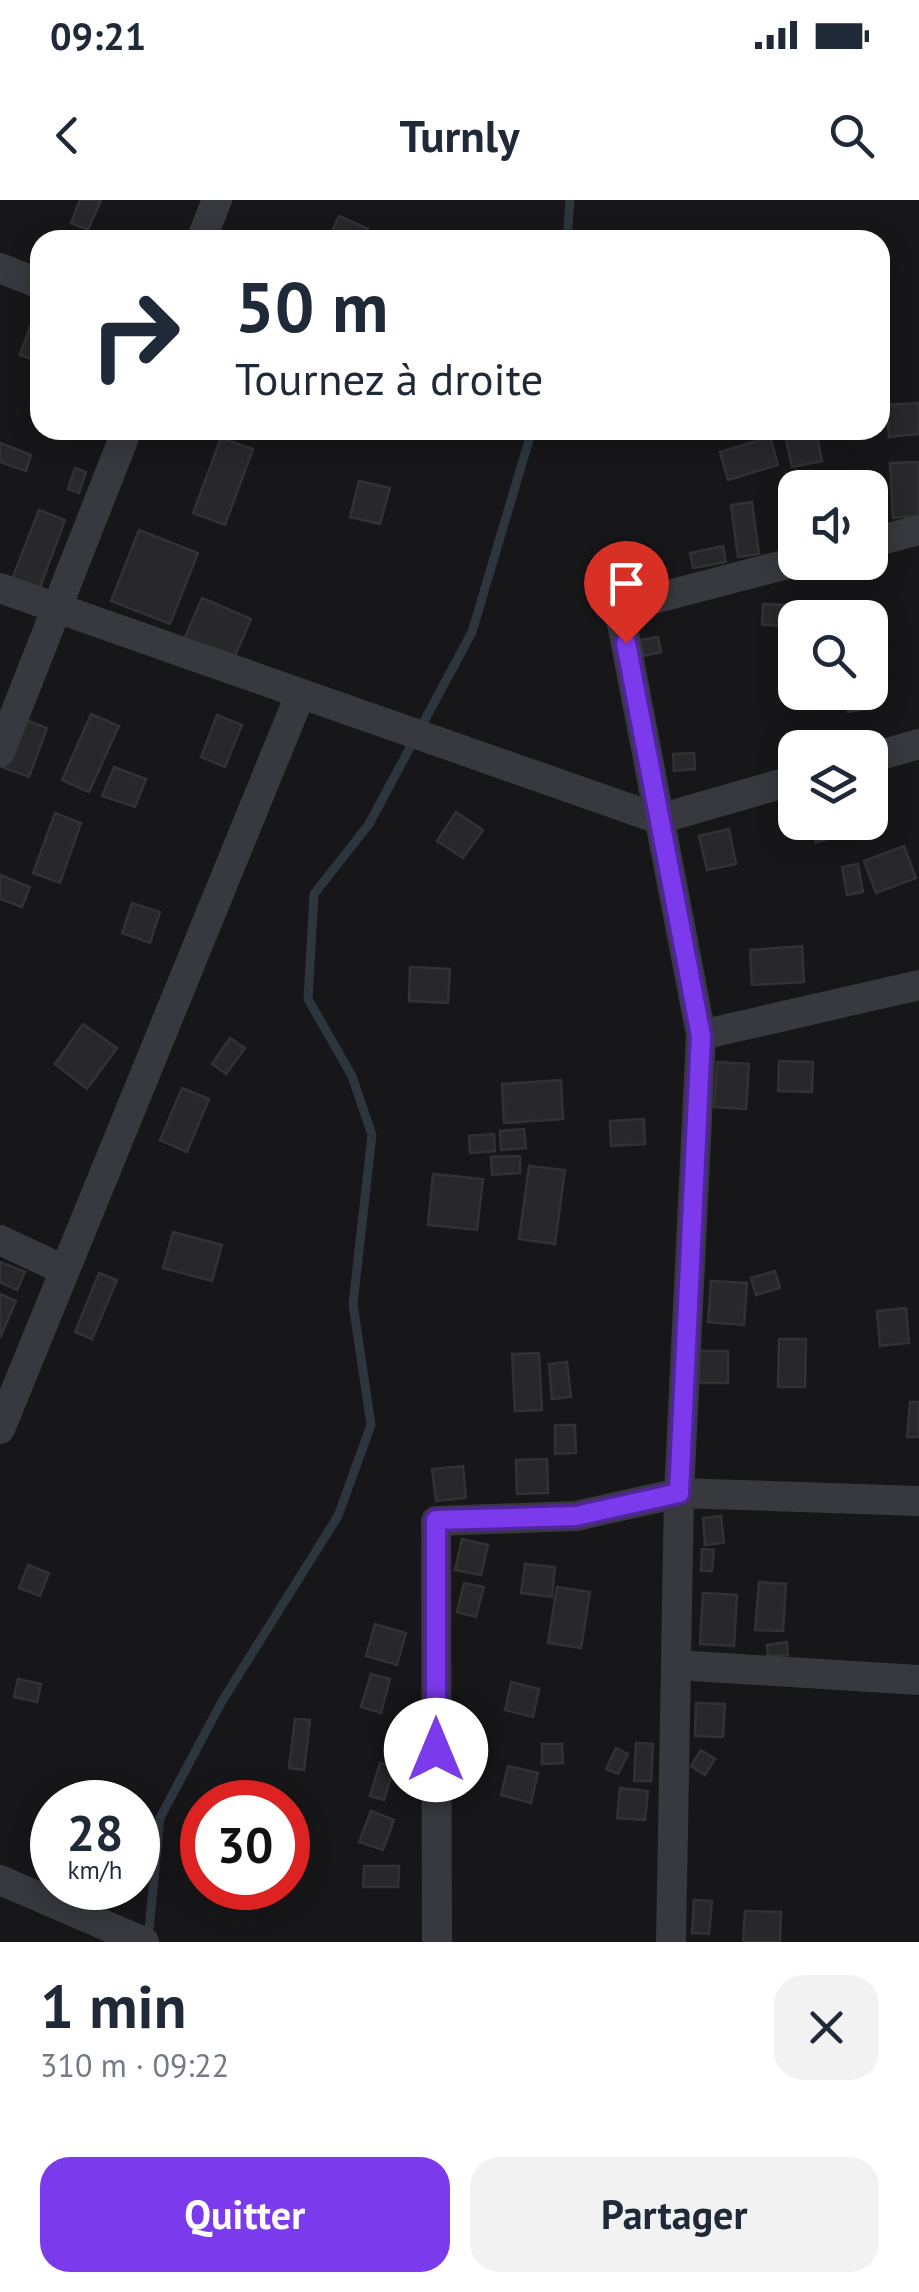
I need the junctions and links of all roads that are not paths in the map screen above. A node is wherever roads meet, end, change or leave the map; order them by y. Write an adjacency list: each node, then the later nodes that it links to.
1 (217, 200): 2 (street)
2 (206, 230)
3 (0, 268): 4 (street)
4 (30, 280)
5 (123, 440): 10 (street)
6 (919, 530): 7 (street)
7 (888, 538)
8 (778, 566): 16 (street)
9 (0, 588): 10 (street)
10 (56, 610): 11 (street); 13 (street)
11 (300, 695): 16 (street); 20 (street)
12 (919, 744): 14 (street)
13 (0, 752)
14 (888, 753)
15 (778, 785): 16 (street)
16 (659, 819): 18 (street)
17 (919, 985): 18 (street)
18 (701, 1036): 22 (street)
19 (0, 1240): 20 (street)
20 (64, 1270): 21 (street)
21 (0, 1429)
22 (679, 1493): 23 (street); 24 (street); 28 (street)
23 (919, 1501)
24 (676, 1664): 25 (street); 29 (street)
25 (919, 1680)
26 (0, 1880): 27 (street)
27 (144, 1942)
28 (437, 1942)
29 (671, 1942)

